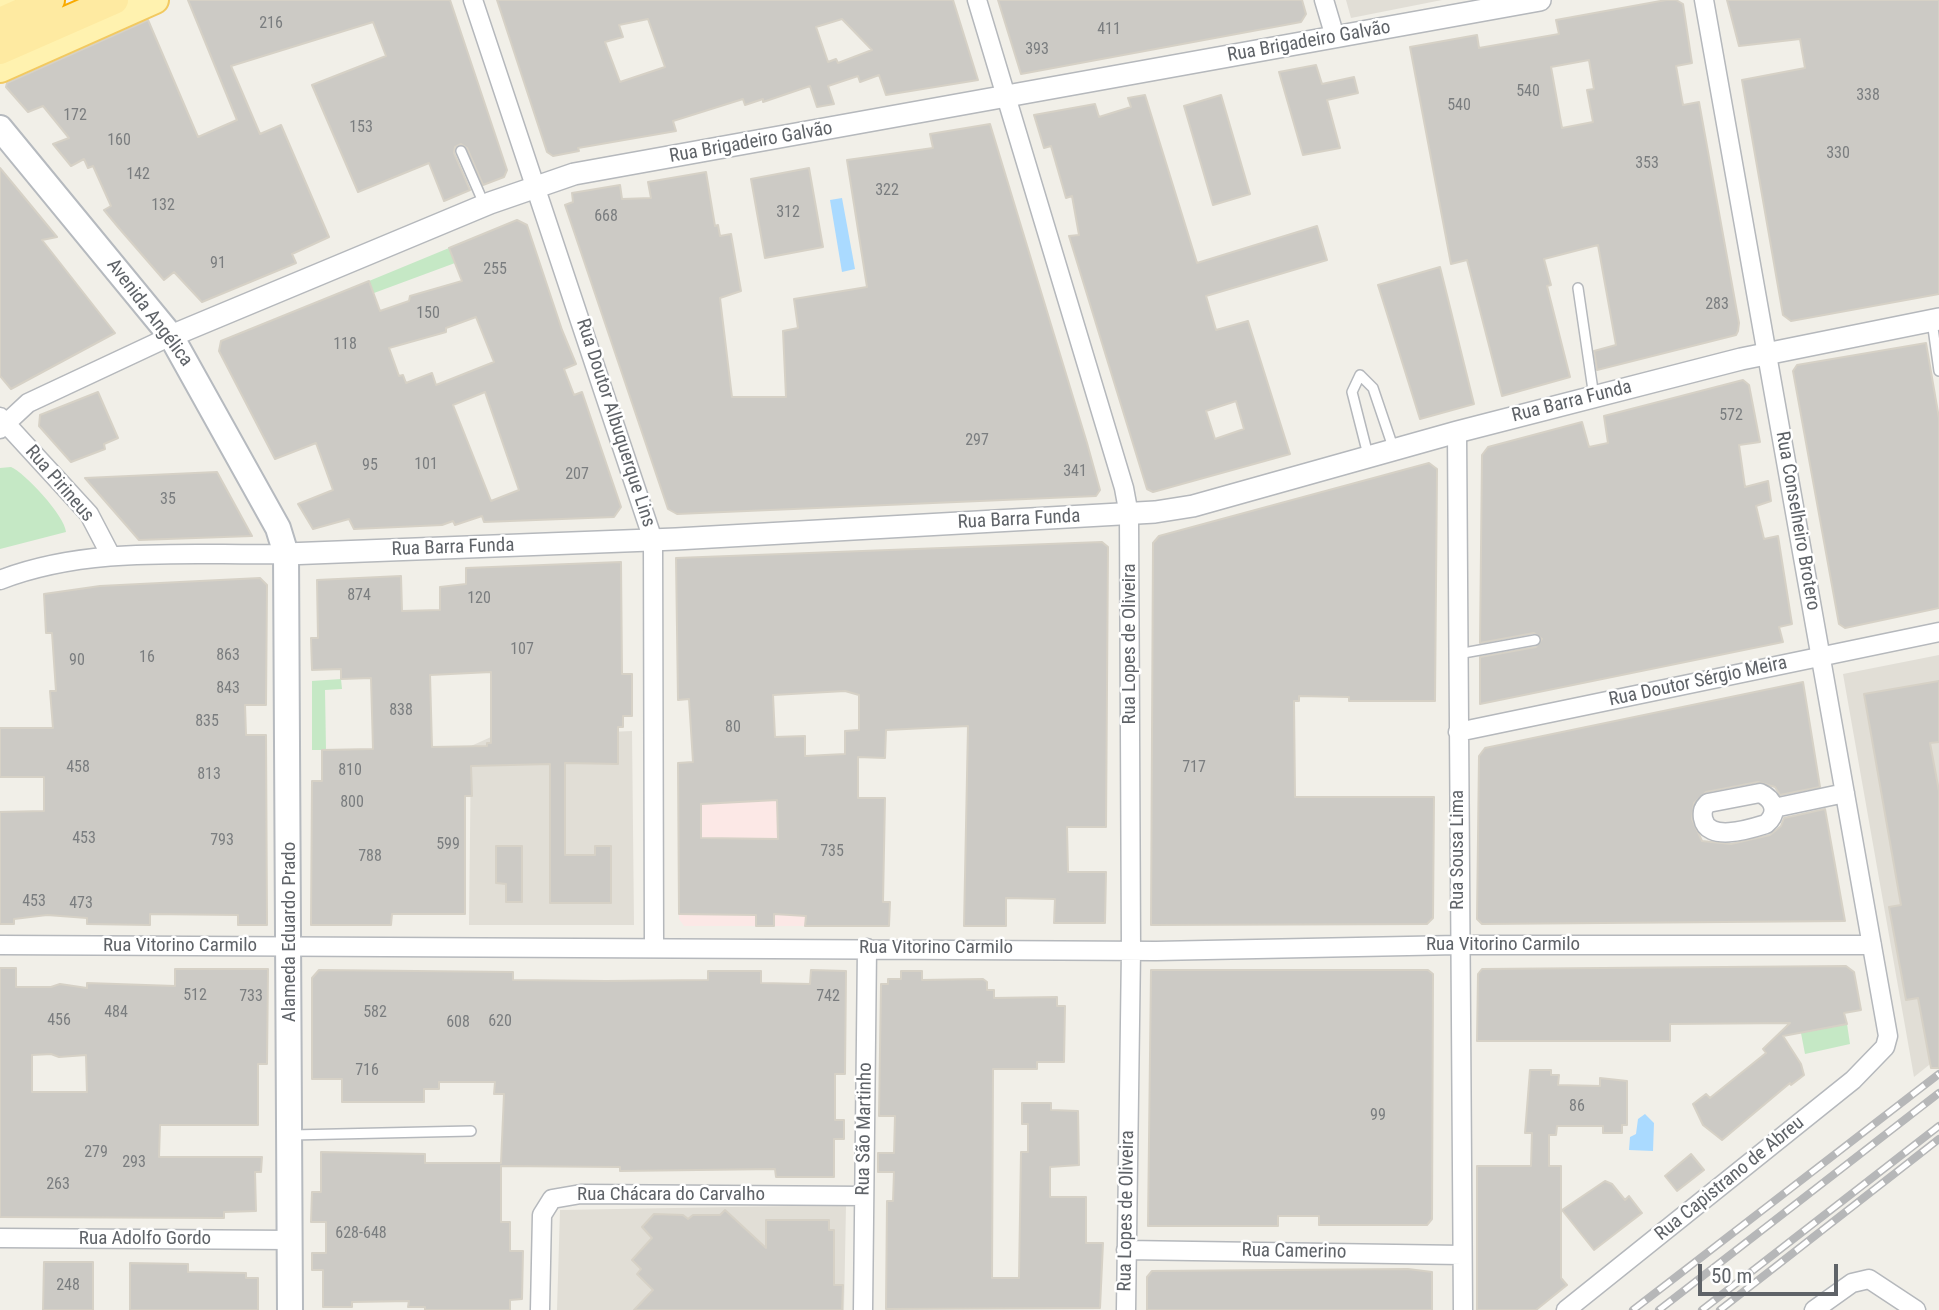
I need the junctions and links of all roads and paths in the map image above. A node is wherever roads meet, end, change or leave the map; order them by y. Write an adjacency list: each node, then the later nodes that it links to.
1 (50, 0): 9 (highway)
2 (114, 0): 11 (highway)
3 (155, 0): 12 (main road)
4 (474, 0): 16 (street, Rua Doutor Albuquerque Lins)
5 (977, 0): 13 (street, Rua Lopes de Oliveira)
6 (1324, 0): 10 (street)
7 (1540, 0): 10 (street, Rua Brigadeiro Galvão)
8 (1704, 0): 21 (street, Rua Conselheiro Brotero)
9 (0, 22)
10 (1335, 37): 13 (street, Rua Brigadeiro Galvão)
11 (0, 50)
12 (0, 69)
13 (1007, 98): 16 (street, Rua Brigadeiro Galvão); 28 (street, Rua Lopes de Oliveira)
14 (0, 128): 20 (main road, Avenida Angélica)
15 (461, 151): 17 (lane)
16 (536, 185): 17 (street, Rua Brigadeiro Galvão); 29 (street, Rua Doutor Albuquerque Lins)
17 (484, 205): 20 (street, Rua Brigadeiro Galvão)
18 (1578, 288): 23 (lane)
19 (1935, 320): 21 (street, Rua Barra Funda); 22 (lane)
20 (172, 336): 24 (street, Rua Brigadeiro Galvão); 30 (main road, Avenida Angélica)
21 (1767, 352): 23 (street, Rua Barra Funda); 36 (street, Rua Conselheiro Brotero)
22 (1939, 371)
23 (1594, 397): 25 (street, Rua Barra Funda)
24 (2, 423): 31 (street, Rua Pirineus)
25 (1457, 432): 26 (street, Rua Barra Funda); 35 (street, Rua Sousa Lima)
26 (1394, 450): 27 (street, Rua Barra Funda); 27 (lane)
27 (1368, 457): 28 (street, Rua Barra Funda)
28 (1129, 514): 29 (street, Rua Barra Funda); 46 (street, Rua Lopes de Oliveira)
29 (653, 540): 30 (street, Rua Barra Funda); 44 (street, Rua Doutor Albuquerque Lins)
30 (286, 554): 31 (street, Rua Barra Funda); 43 (main road, Alameda Eduardo Prado)
31 (111, 556): 32 (street, Rua Barra Funda)
32 (0, 580)
33 (1939, 632): 36 (street, Rua Doutor Sérgio Meira)
34 (1535, 640): 35 (lane)
35 (1458, 654): 37 (street, Rua Sousa Lima)
36 (1821, 656): 37 (street, Rua Doutor Sérgio Meira); 38 (street, Rua Conselheiro Brotero)
37 (1458, 732): 41 (street, Rua Sousa Lima)
38 (1845, 793): 39 (street); 42 (street, Rua Conselheiro Brotero)
39 (1774, 808)
40 (0, 944): 43 (street, Rua Vitorino Carmilo)
41 (1458, 945): 42 (street, Rua Vitorino Carmilo); 46 (street, Rua Vitorino Carmilo); 54 (street, Rua Sousa Lima)
42 (1872, 945): 47 (street, Rua Conselheiro Brotero)
43 (290, 947): 44 (street, Rua Vitorino Carmilo); 49 (main road, Alameda Eduardo Prado)
44 (654, 947): 45 (street, Rua Vitorino Carmilo)
45 (866, 948): 46 (street, Rua Vitorino Carmilo); 50 (street, Rua São Martinho)
46 (1131, 950): 53 (street, Rua Lopes de Oliveira)
47 (1888, 1042): 60 (street, Rua Capistrano de Abreu)
48 (471, 1131): 49 (lane)
49 (290, 1135): 52 (main road, Alameda Eduardo Prado)
50 (864, 1196): 56 (street, Rua Chácara do Carvalho); 57 (street, Rua São Martinho)
51 (0, 1238): 52 (street, Rua Adolfo Gordo)
52 (290, 1240): 55 (main road, Alameda Eduardo Prado)
53 (1126, 1250): 54 (street, Rua Camerino); 58 (street, Rua Lopes de Oliveira)
54 (1462, 1255): 59 (street, Rua Sousa Lima)
55 (290, 1310)
56 (540, 1310)
57 (863, 1310)
58 (1125, 1310)
59 (1463, 1310)
60 (1566, 1310)
61 (1814, 1310): 62 (street)
62 (1916, 1310)

